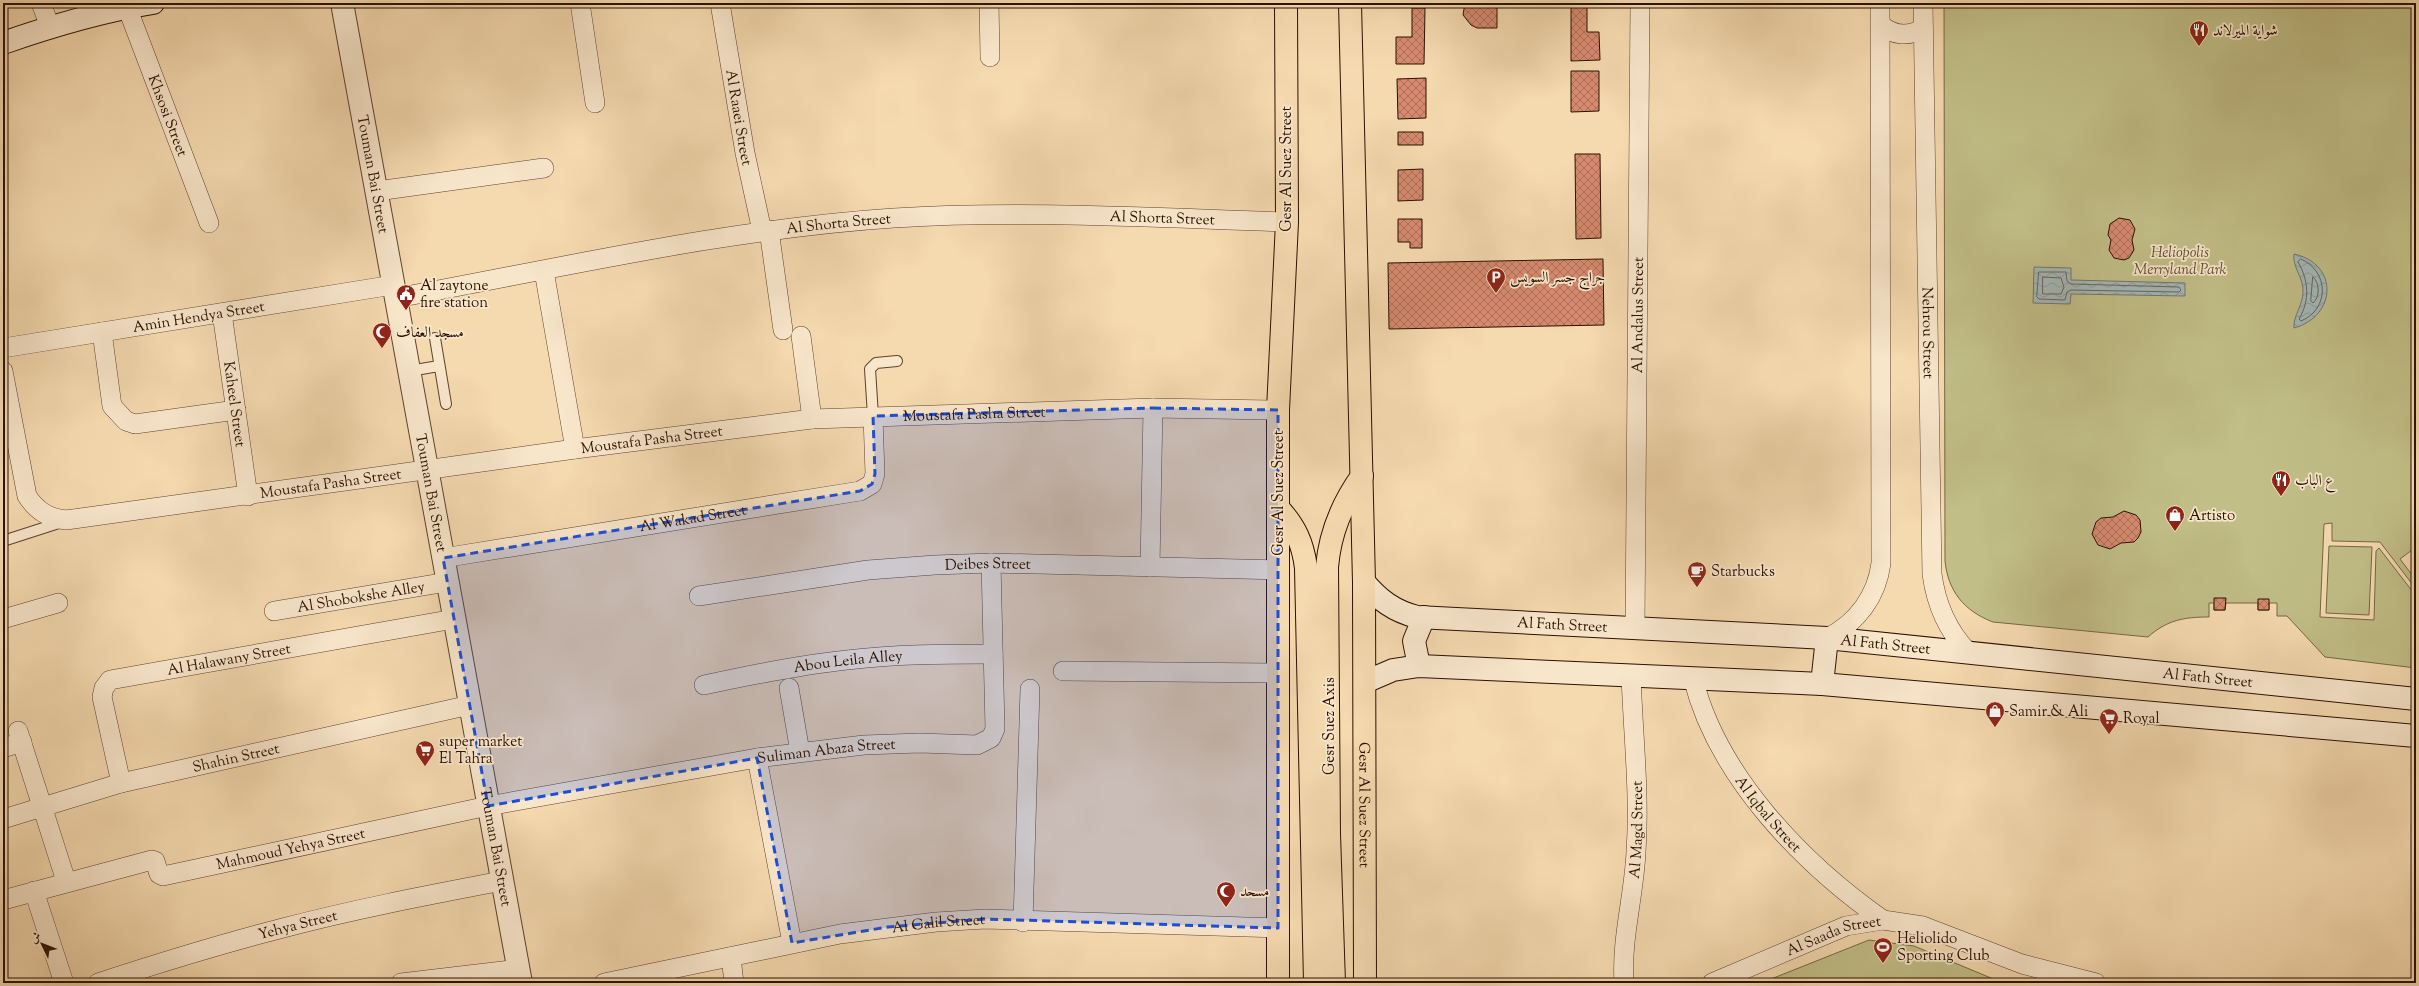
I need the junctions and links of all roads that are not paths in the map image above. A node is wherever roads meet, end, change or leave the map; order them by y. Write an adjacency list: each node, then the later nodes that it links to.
1 (41, 3): 14 (street)
2 (153, 3): 12 (main road)
3 (342, 3): 20 (main road, Touman Bai Street)
4 (580, 3): 18 (street)
5 (720, 3): 23 (street, Al Raaei Street)
6 (989, 3): 17 (street)
7 (1286, 3): 21 (main road, Gesr Al Suez Street)
8 (1350, 3): 44 (main road, Gesr Al Suez Street)
9 (1640, 3): 61 (street, Al Andalus Street)
10 (1880, 3): 13 (street)
11 (1923, 3): 15 (street, Nehrou Street)
12 (127, 7): 14 (main road); 22 (street, Khsosi Street)
13 (1881, 25): 15 (street); 62 (street)
14 (50, 27): 16 (main road)
15 (1923, 28): 63 (street, Nehrou Street)
16 (3, 43)
17 (990, 57)
18 (595, 103)
19 (544, 168): 20 (street)
20 (377, 191): 25 (main road, Touman Bai Street)
21 (1287, 222): 23 (street, Al Shorta Street); 39 (main road, Gesr Al Suez Street)
22 (209, 223)
23 (766, 230): 24 (street, Al Shorta Street); 27 (street, Al Raaei Street)
24 (544, 271): 25 (street, Al Shorta Street); 42 (street)
25 (394, 292): 26 (street, Amin Hendya Street); 35 (main road, Touman Bai Street)
26 (222, 313): 28 (street, Amin Hendya Street); 38 (street, Kaheel Street)
27 (783, 330)
28 (102, 332): 31 (street, Amin Hendya Street); 38 (street)
29 (801, 336): 41 (street)
30 (435, 338): 33 (lane)
31 (3, 348)
32 (896, 361): 40 (lane)
33 (439, 366): 35 (lane); 36 (lane)
34 (3, 371): 47 (street, Moustafa Pasha Street)
35 (409, 371): 43 (main road, Touman Bai Street)
36 (446, 404)
37 (1153, 408): 39 (street, Moustafa Pasha Street); 40 (street, Moustafa Pasha Street); 51 (street)
38 (236, 410): 45 (street, Kaheel Street)
39 (1278, 410): 46 (main road, Gesr Al Suez Street)
40 (872, 416): 41 (street, Moustafa Pasha Street); 49 (street, Al Wakad Street)
41 (812, 419): 42 (street, Moustafa Pasha Street)
42 (575, 449): 43 (street, Moustafa Pasha Street)
43 (428, 470): 45 (street, Moustafa Pasha Street); 49 (main road, Touman Bai Street)
44 (1362, 476): 54 (main road, Gesr Al Suez Street); 102 (main road, Gesr Suez Axis)
45 (248, 496): 47 (street, Moustafa Pasha Street)
46 (1278, 508): 52 (main road, Gesr Al Suez Street); 101 (main road, Gesr Suez Axis)
47 (66, 520): 48 (lane)
48 (3, 541)
49 (443, 558): 53 (main road, Touman Bai Street)
50 (991, 564): 51 (street, Deibes Street); 55 (street, Deibes Street); 64 (street, Suliman Abaza Street)
51 (1150, 567): 52 (street, Deibes Street)
52 (1278, 570): 67 (main road, Gesr Al Suez Street)
53 (447, 582): 57 (street, Al Shobokshe Alley); 60 (main road, Touman Bai Street)
54 (1364, 582): 58 (main road, Al Fath Street); 70 (main road, Gesr Al Suez Street)
55 (698, 596)
56 (58, 603): 59 (street)
57 (274, 611)
58 (1424, 617): 61 (main road, Al Fath Street); 65 (main road)
59 (3, 619)
60 (454, 619): 76 (main road, Touman Bai Street); 81 (street, Al Halawany Street)
61 (1635, 627): 62 (main road, Al Fath Street)
62 (1827, 638): 63 (main road, Al Fath Street); 71 (main road)
63 (1968, 652): 75 (main road, Al Fath Street)
64 (993, 654): 72 (street, Abou Leila Alley); 79 (street, Suliman Abaza Street)
65 (1419, 666): 68 (main road); 70 (main road)
66 (1063, 671): 67 (street)
67 (1277, 673): 91 (main road, Gesr Al Suez Street)
68 (1631, 675): 69 (main road); 104 (street, Al Magd Street)
69 (1693, 678): 71 (main road); 89 (street, Al Iqbal Street)
70 (1365, 682): 103 (main road, Gesr Al Suez Street)
71 (1822, 684): 77 (main road)
72 (704, 685)
73 (790, 688): 79 (street)
74 (1030, 689): 90 (street)
75 (2416, 699)
76 (470, 705): 81 (street, Shahin Street); 82 (main road, Touman Bai Street)
77 (2416, 736)
78 (3, 748): 83 (street)
79 (800, 752): 80 (street, Suliman Abaza Street)
80 (757, 758): 82 (street, Suliman Abaza Street); 92 (street)
81 (121, 784): 83 (street, Shahin Street)
82 (488, 806): 85 (street, Mahmoud Yehya Street); 86 (main road, Touman Bai Street)
83 (42, 807): 84 (street, Shahin Street); 85 (street)
84 (3, 819)
85 (66, 881): 87 (street)
86 (502, 881): 94 (main road, Touman Bai Street); 96 (street, Yehya Street)
87 (34, 891): 88 (street); 95 (street)
88 (3, 900)
89 (1883, 920): 105 (street, Al Saada Street); 106 (street, Al Saada Street)
90 (1023, 922): 91 (street, Al Galil Street); 92 (street, Al Galil Street)
91 (1278, 928): 100 (main road, Gesr Al Suez Street)
92 (792, 943): 93 (street, Al Galil Street)
93 (732, 957): 98 (street, Al Galil Street); 99 (street)
94 (520, 976): 97 (street)
95 (64, 983)
96 (98, 983)
97 (401, 983)
98 (604, 983)
99 (734, 983)
100 (1278, 983)
101 (1315, 983)
102 (1334, 983)
103 (1365, 983)
104 (1624, 983)
105 (1712, 983)
106 (2096, 983)

